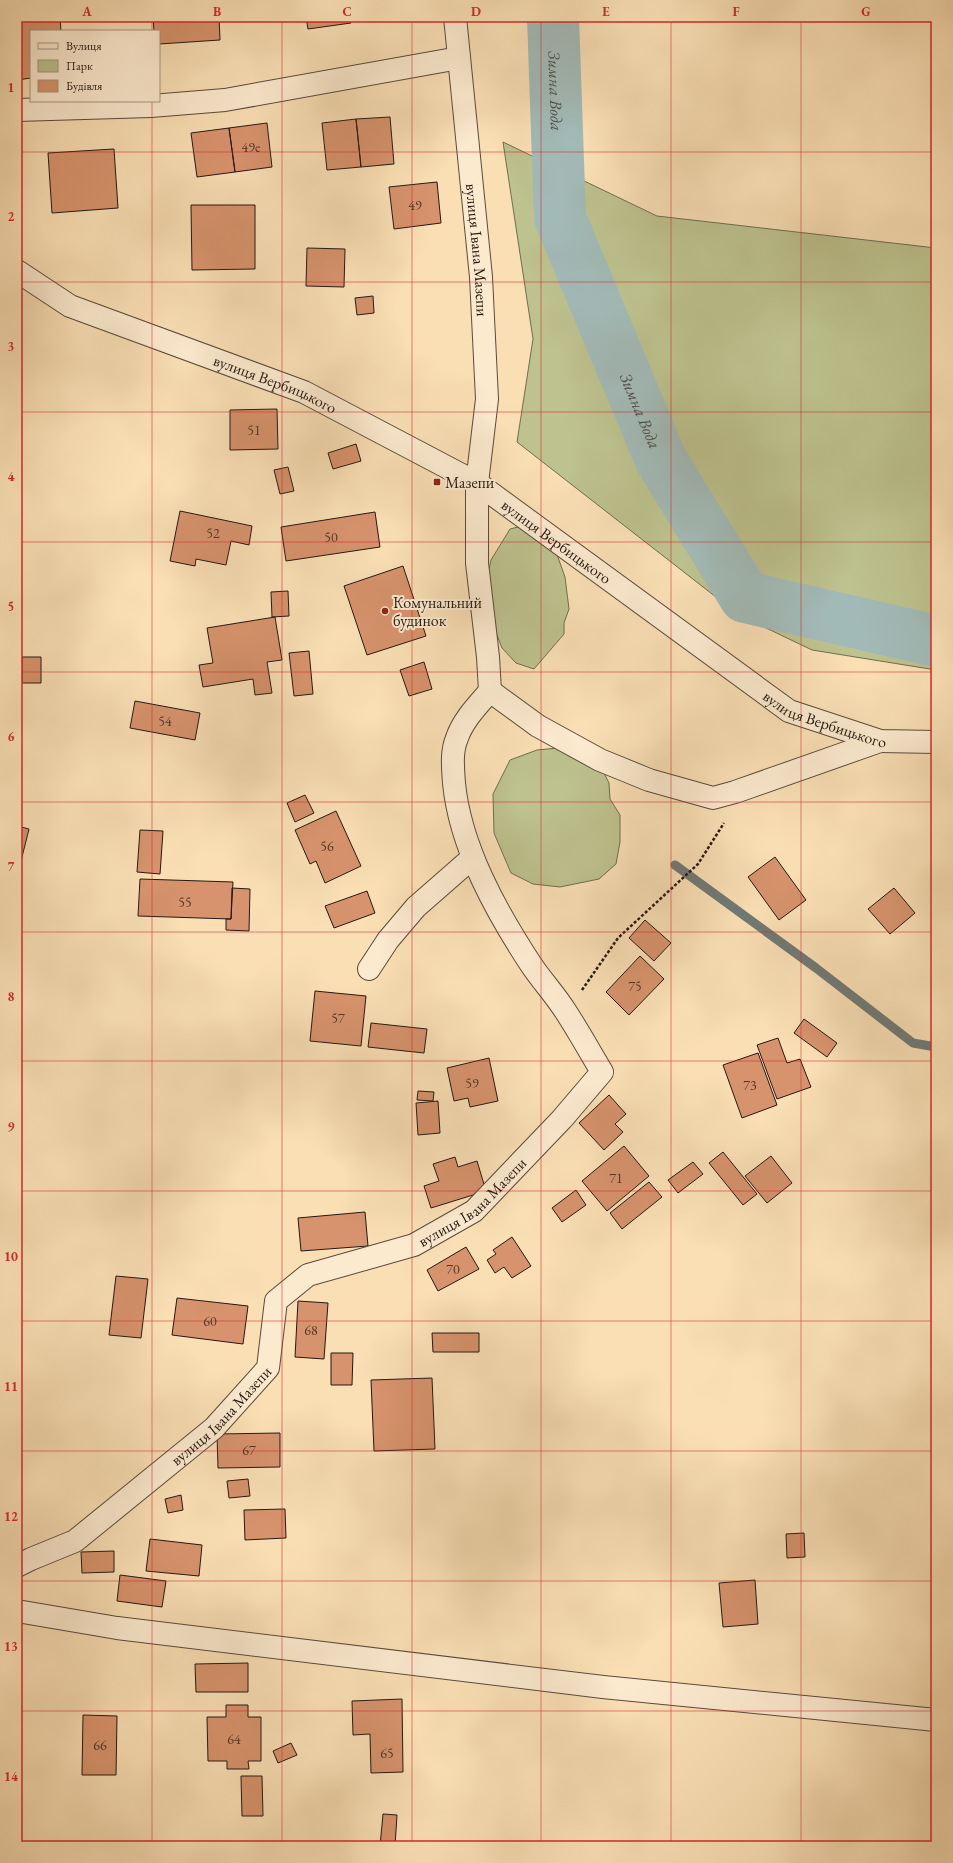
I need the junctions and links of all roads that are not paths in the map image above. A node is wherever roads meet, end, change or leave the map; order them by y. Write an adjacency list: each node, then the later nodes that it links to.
1 (455, 17): 2 (street, вулиця Івана Мазепи)
2 (459, 58): 3 (street); 5 (street, вулиця Івана Мазепи)
3 (17, 110)
4 (17, 271): 5 (street, вулиця Вербицького)
5 (477, 483): 6 (street, вулиця Івана Мазепи); 7 (street, вулиця Вербицького)
6 (490, 691): 7 (street); 9 (street, вулиця Івана Мазепи)
7 (880, 741): 8 (street, вулиця Вербицького)
8 (936, 742)
9 (472, 858): 10 (street); 11 (street, вулиця Івана Мазепи)
10 (369, 969)
11 (17, 1566)
12 (17, 1611): 13 (street)
13 (936, 1720)

